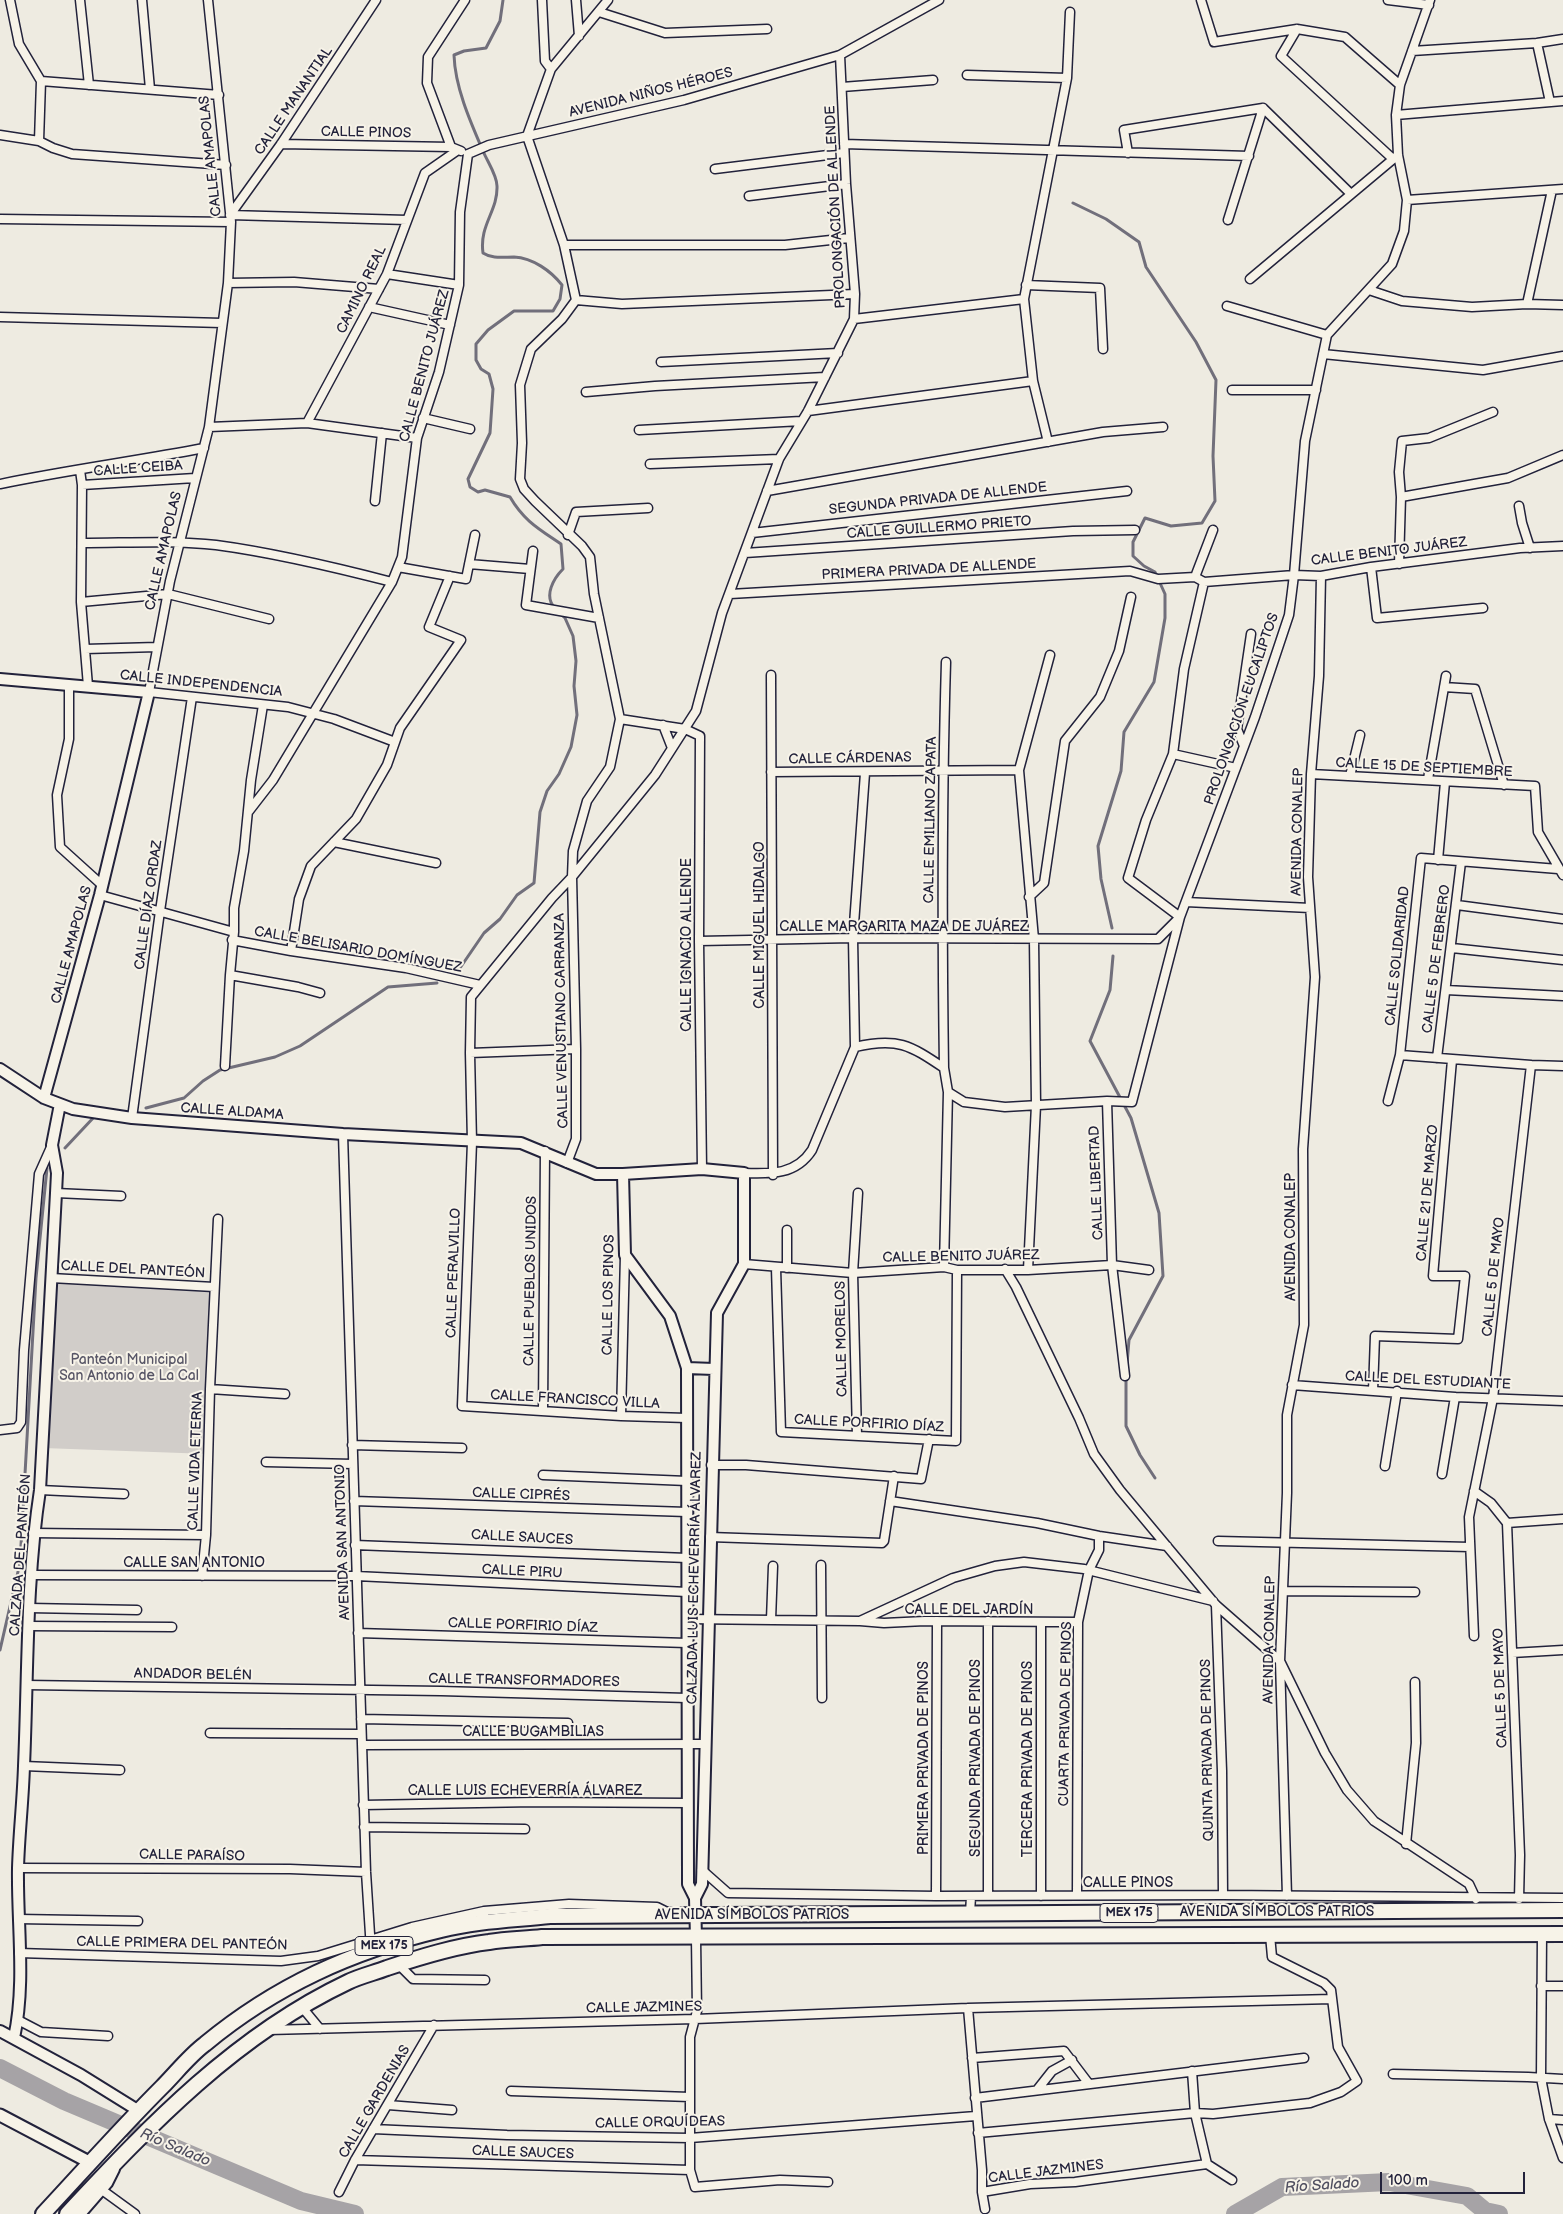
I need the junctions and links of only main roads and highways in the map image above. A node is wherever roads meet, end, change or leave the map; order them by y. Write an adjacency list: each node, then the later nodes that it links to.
1 (1563, 1910): 4 (highway, AVENIDA SÍMBOLOS PATRIOS / MEX 175)
2 (1563, 1934): 6 (highway, AVENIDA SÍMBOLOS PATRIOS / MEX 175)
3 (0, 2115): 4 (main road)
4 (91, 2164): 5 (highway, AVENIDA SÍMBOLOS PATRIOS / MEX 175)
5 (44, 2214)
6 (67, 2214)

